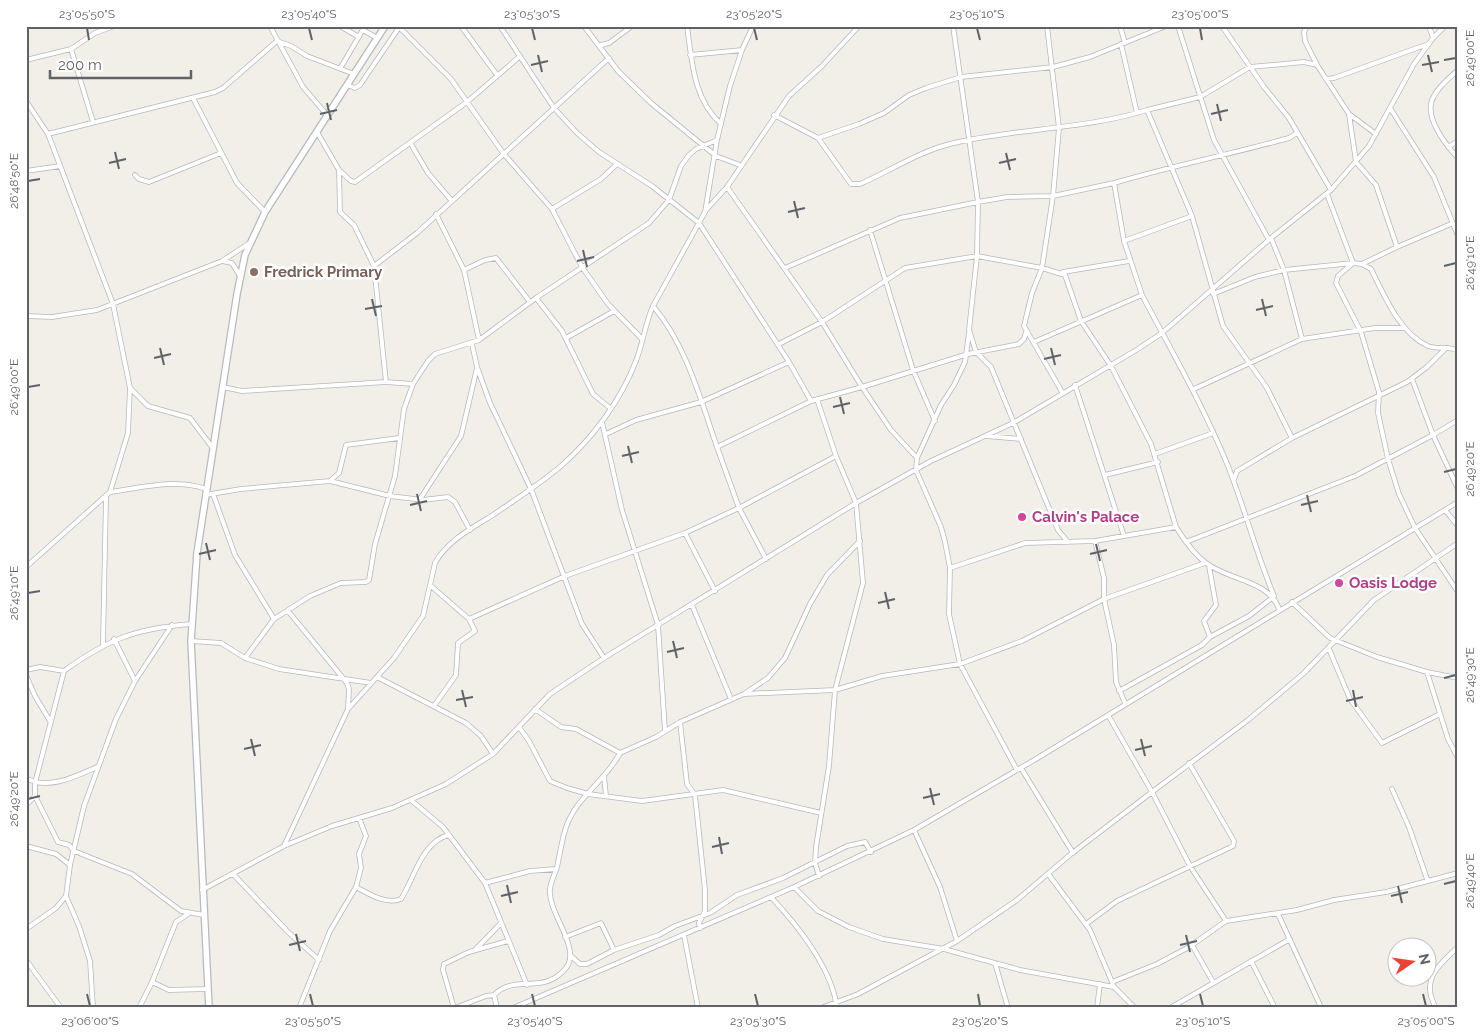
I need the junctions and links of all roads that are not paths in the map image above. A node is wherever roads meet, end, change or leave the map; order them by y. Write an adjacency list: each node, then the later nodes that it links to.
1 (114, 26): 31 (street)
2 (270, 26): 27 (street)
3 (340, 26): 23 (street)
4 (461, 26): 45 (street)
5 (500, 26): 35 (street)
6 (584, 26): 30 (street)
7 (632, 26): 30 (street)
8 (686, 26): 34 (street)
9 (753, 26): 33 (street)
10 (859, 26): 57 (street)
11 (953, 26): 46 (street)
12 (1047, 26): 41 (street)
13 (1120, 26): 28 (street)
14 (1166, 26): 28 (street)
15 (1178, 26): 49 (street)
16 (1222, 26): 42 (street)
17 (1307, 26): 32 (street)
18 (1429, 26): 25 (street)
19 (1445, 26): 25 (street)
20 (400, 27): 26 (street); 52 (street)
21 (364, 28): 23 (street); 24 (street)
22 (383, 29): 24 (street); 26 (street)
23 (359, 37): 40 (street)
24 (377, 38): 44 (street)
25 (1433, 38): 29 (street)
26 (391, 39): 48 (street)
27 (277, 41): 40 (street); 50 (street); 59 (street)
28 (1123, 44): 41 (street); 56 (street)
29 (1428, 44): 47 (street); 54 (street)
30 (600, 45): 36 (street)
31 (71, 49): 37 (street); 60 (street)
32 (1309, 49): 38 (street); 39 (street)
33 (742, 50): 34 (street); 61 (street)
34 (690, 55): 61 (street)
35 (519, 57): 45 (street); 53 (street)
36 (609, 58): 53 (street); 72 (street)
37 (26, 60)
38 (1304, 62): 39 (street); 42 (street)
39 (1317, 65): 47 (street)
40 (341, 67): 44 (street)
41 (1054, 67): 46 (street); 62 (street)
42 (1250, 67): 49 (street); 64 (street)
43 (1458, 70): 73 (street)
44 (354, 74): 48 (street)
45 (497, 76): 52 (street)
46 (962, 77): 67 (street); 69 (street)
47 (1326, 79): 58 (street)
48 (347, 85): 59 (street)
49 (1200, 97): 55 (street); 77 (street)
50 (193, 98): 60 (street); 74 (street)
51 (26, 102): 65 (street)
52 (468, 102): 71 (street); 75 (street)
53 (554, 108): 75 (street); 80 (street)
54 (1390, 108): 66 (street); 101 (street)
55 (1147, 110): 56 (street); 83 (street)
56 (1137, 113): 62 (street)
57 (774, 114): 67 (street); 81 (street)
58 (1350, 114): 66 (street); 79 (street)
59 (327, 115): 63 (street)
60 (93, 122): 65 (street)
61 (721, 124): 68 (street)
62 (1059, 128): 69 (street); 91 (street)
63 (316, 132): 84 (street); 96 (street)
64 (1298, 133): 77 (street); 89 (street)
65 (48, 134): 82 (street)
66 (1376, 134): 79 (street)
67 (818, 138): 69 (street)
68 (717, 140): 72 (street); 76 (street)
69 (971, 140): 94 (street)
70 (1458, 141): 73 (street)
71 (410, 144): 84 (street); 92 (street)
72 (705, 145): 76 (street); 93 (street)
73 (1448, 147): 78 (street)
74 (221, 153): 86 (street); 96 (street)
75 (503, 153): 92 (street); 95 (street)
76 (716, 156): 81 (street); 97 (street)
77 (1221, 156): 83 (street); 104 (street)
78 (1458, 158)
79 (1356, 162): 89 (street); 107 (street)
80 (618, 164): 93 (street); 95 (street)
81 (740, 165): 88 (street)
82 (60, 166): 85 (street); 127 (street)
83 (1170, 167): 87 (street); 99 (street)
84 (339, 170): 113 (street)
85 (26, 171)
86 (135, 175)
87 (1114, 184): 91 (street); 105 (street)
88 (726, 187): 97 (street); 115 (street)
89 (1331, 190): 90 (street)
90 (1327, 194): 104 (street); 111 (street)
91 (1053, 196): 94 (street); 116 (street)
92 (451, 200): 98 (street)
93 (669, 200): 100 (street); 114 (street)
94 (978, 202): 102 (street); 108 (street)
95 (552, 209): 114 (street)
96 (265, 212): 106 (street)
97 (705, 212): 100 (street)
98 (436, 214): 113 (street); 117 (street)
99 (1192, 216): 105 (street); 122 (street)
100 (699, 222): 128 (street); 144 (street)
101 (1451, 224): 103 (street); 107 (street)
102 (870, 230): 115 (street); 121 (street)
103 (1458, 236)
104 (1270, 239): 118 (street); 122 (street)
105 (1124, 240): 110 (street)
106 (251, 242): 109 (street); 120 (street)
107 (1397, 247): 112 (street)
108 (977, 256): 116 (street); 121 (street); 134 (street)
109 (222, 261): 120 (street); 127 (street)
110 (1129, 261): 119 (street); 124 (street)
111 (1353, 263): 112 (street); 118 (street); 136 (street)
112 (1362, 264): 133 (street)
113 (374, 266): 155 (street)
114 (582, 266): 125 (street); 129 (street)
115 (785, 268): 132 (street)
116 (1042, 268): 119 (street); 135 (street)
117 (464, 270): 126 (street); 141 (street)
118 (1284, 270): 123 (street); 140 (street)
119 (1062, 272): 131 (street)
120 (240, 276): 158 (street)
121 (885, 279): 132 (street); 153 (street)
122 (1212, 289): 123 (street); 137 (street)
123 (1213, 294): 150 (street)
124 (1142, 295): 131 (street); 137 (street)
125 (536, 298): 126 (street); 138 (street)
126 (530, 302): 141 (street)
127 (113, 304): 130 (street); 160 (street)
128 (653, 306): 139 (street); 166 (street)
129 (614, 311): 138 (street); 139 (street)
130 (26, 316)
131 (1081, 321): 142 (street); 151 (street)
132 (822, 322): 144 (street); 159 (street)
133 (1405, 328): 136 (street); 145 (street)
134 (969, 330): 147 (street); 148 (street)
135 (1026, 332): 142 (street); 147 (street)
136 (1361, 332): 140 (street); 163 (street)
137 (1162, 333): 151 (street); 161 (street)
138 (566, 338): 167 (street)
139 (642, 339): 167 (street)
140 (1302, 339): 150 (street)
141 (480, 340): 143 (street)
142 (1034, 342): 162 (street)
143 (472, 344): 152 (street); 156 (street)
144 (779, 344): 149 (street)
145 (1446, 348): 146 (street); 154 (street)
146 (1457, 350)
147 (976, 352): 148 (street); 171 (street)
148 (968, 354): 153 (street); 169 (street)
149 (789, 362): 165 (street); 166 (street)
150 (1248, 363): 161 (street); 177 (street)
151 (1111, 366): 157 (street); 181 (street)
152 (477, 367): 190 (street); 197 (street)
153 (913, 370): 159 (street); 169 (street)
154 (1412, 379): 163 (street); 174 (street)
155 (386, 382): 156 (street); 158 (street)
156 (413, 384): 176 (street)
157 (1075, 385): 162 (street); 187 (street)
158 (223, 387): 179 (street)
159 (862, 387): 164 (street); 183 (street)
160 (130, 388): 179 (street); 192 (street)
161 (1194, 389): 172 (street)
162 (1062, 392): 171 (street)
163 (1378, 397): 177 (street); 184 (street)
164 (817, 399): 165 (street); 182 (street)
165 (811, 401): 180 (street)
166 (701, 402): 173 (street); 180 (street)
167 (610, 408): 170 (street)
168 (1458, 420): 174 (street)
169 (935, 421): 183 (street)
170 (602, 422): 173 (street); 190 (street)
171 (1013, 423): 175 (street); 178 (street)
172 (1213, 433): 181 (street); 189 (street)
173 (606, 434): 214 (street)
174 (1434, 435): 184 (street); 191 (street)
175 (985, 436): 178 (street); 186 (street)
176 (399, 438): 188 (street); 195 (street)
177 (1292, 438): 189 (street)
178 (1021, 439): 211 (street)
179 (212, 447): 193 (street)
180 (717, 448): 200 (street)
181 (1155, 454): 185 (street)
182 (836, 456): 199 (street); 200 (street)
183 (917, 458): 186 (street)
184 (1388, 459): 202 (street); 205 (street)
185 (1158, 462): 187 (street); 204 (street)
186 (916, 470): 199 (street); 220 (street)
187 (1105, 475): 208 (street)
188 (330, 481): 194 (street); 195 (street)
189 (1233, 482): 202 (street)
190 (531, 489): 206 (street); 221 (street)
191 (1458, 489)
192 (110, 492): 193 (street); 196 (street)
193 (206, 492): 194 (street); 234 (street)
194 (213, 494): 232 (street)
195 (390, 496): 197 (street); 231 (street)
196 (106, 498): 219 (street); 241 (street)
197 (420, 499): 206 (street)
198 (1458, 502): 201 (street)
199 (856, 503): 209 (street); 215 (street)
200 (739, 508): 207 (street); 215 (street)
201 (1445, 510): 203 (street); 205 (street)
202 (1246, 520): 212 (street); 227 (street)
203 (1458, 526)
204 (1176, 527): 208 (street); 212 (street)
205 (1415, 528): 216 (street); 228 (street)
206 (470, 530): 222 (street)
207 (685, 533): 214 (street); 223 (street)
208 (1124, 536): 210 (street)
209 (860, 540): 255 (street); 257 (street)
210 (1095, 541): 211 (street); 226 (street)
211 (1068, 542): 220 (street)
212 (1186, 542): 217 (street)
213 (1458, 543): 216 (street)
214 (634, 550): 221 (street); 236 (street)
215 (766, 558): 223 (street)
216 (1434, 559): 224 (street); 239 (street)
217 (1205, 563): 218 (street); 226 (street)
218 (1209, 566): 225 (street); 237 (street)
219 (26, 567)
220 (950, 568): 245 (street)
221 (565, 576): 233 (street); 244 (street)
222 (431, 586): 233 (street); 250 (street)
223 (715, 591): 229 (street)
224 (1458, 592)
225 (1273, 597): 227 (street); 237 (street)
226 (1104, 600): 245 (street); 256 (street)
227 (1276, 601): 230 (street)
228 (1292, 602): 230 (street); 239 (street)
229 (692, 605): 236 (street); 258 (street)
230 (1279, 609): 259 (street)
231 (288, 611): 232 (street); 251 (street)
232 (274, 619): 243 (street)
233 (469, 619): 260 (street)
234 (192, 624): 235 (street); 240 (street)
235 (172, 625): 238 (street); 253 (street)
236 (658, 625): 244 (street); 268 (street)
237 (1210, 637): 256 (street)
238 (114, 639): 241 (street); 253 (street)
239 (1335, 640): 242 (street); 248 (street)
240 (191, 641): 243 (street); 307 (street)
241 (103, 644): 247 (street)
242 (1330, 649): 263 (street); 272 (street)
243 (245, 658): 251 (street)
244 (604, 658): 262 (street)
245 (960, 664): 255 (street); 274 (street)
246 (26, 670): 247 (street)
247 (64, 671): 265 (street)
248 (1427, 672): 252 (street); 263 (street)
249 (26, 675): 265 (street)
250 (377, 677): 254 (street); 260 (street)
251 (342, 678): 254 (street); 261 (street)
252 (1458, 678)
253 (136, 681): 273 (street)
254 (371, 683): 261 (street)
255 (835, 690): 257 (street); 286 (street)
256 (1119, 691): 259 (street)
257 (744, 694): 258 (street)
258 (730, 699): 266 (street)
259 (1125, 703): 264 (street)
260 (434, 706): 270 (street)
261 (348, 709): 291 (street)
262 (534, 709): 267 (street); 269 (street)
263 (1440, 714): 271 (street)
264 (1108, 715): 274 (street); 279 (street)
265 (50, 721): 277 (street)
266 (680, 722): 268 (street); 281 (street)
267 (519, 727): 270 (street); 280 (street)
268 (665, 731): 269 (street)
269 (620, 753): 275 (street)
270 (493, 754): 284 (street)
271 (1458, 758)
272 (1189, 763): 279 (street); 297 (street)
273 (98, 767): 277 (street); 292 (street)
274 (1019, 769): 288 (street); 294 (street)
275 (604, 776): 280 (street); 283 (street)
276 (26, 778): 277 (street)
277 (35, 783): 282 (street)
278 (1392, 789): 303 (street)
279 (1152, 792): 294 (street); 297 (street)
280 (588, 794): 283 (street); 298 (street)
281 (695, 795): 283 (street); 286 (street); 314 (street)
282 (35, 796): 285 (street); 292 (street)
283 (606, 796)
284 (412, 800): 287 (street); 289 (street)
285 (26, 805)
286 (821, 813): 295 (street)
287 (359, 818): 291 (street); 306 (street)
288 (914, 830): 293 (street); 325 (street)
289 (449, 834): 304 (street); 306 (street)
290 (26, 846): 296 (street)
291 (284, 846): 300 (street)
292 (74, 851): 296 (street); 310 (street)
293 (871, 852): 295 (street); 302 (street)
294 (1072, 853): 301 (street)
295 (815, 861): 302 (street); 314 (street)
296 (70, 865): 308 (street)
297 (1190, 866): 316 (street); 318 (street)
298 (556, 869): 304 (street); 322 (street)
299 (1458, 872): 303 (street)
300 (233, 874): 307 (street); 333 (street)
301 (1049, 875): 318 (street); 325 (street)
302 (819, 876): 305 (street)
303 (1428, 880): 312 (street)
304 (485, 883): 317 (street)
305 (794, 887): 309 (street); 328 (street)
306 (356, 888): 333 (street)
307 (202, 890): 313 (street)
308 (66, 896): 319 (street); 348 (street)
309 (771, 897): 320 (street); 345 (street)
310 (174, 907): 311 (street); 315 (street)
311 (188, 914): 313 (street); 315 (street)
312 (1278, 914): 316 (street); 323 (street)
313 (204, 915): 342 (street)
314 (704, 915): 320 (street); 329 (street)
315 (178, 920): 336 (street)
316 (1226, 920): 326 (street)
317 (501, 923): 324 (street); 330 (street)
318 (1086, 924): 337 (street)
319 (26, 928)
320 (700, 928): 321 (street)
321 (684, 935): 344 (street); 356 (street)
322 (565, 937): 329 (street); 331 (street)
323 (1290, 939): 334 (street); 346 (street)
324 (508, 941): 330 (street); 340 (street)
325 (956, 941): 328 (street)
326 (1192, 945): 337 (street); 338 (street)
327 (1458, 948): 363 (street)
328 (944, 949): 335 (street); 345 (street)
329 (614, 950): 331 (street)
330 (473, 951): 352 (street)
331 (571, 956): 340 (street)
332 (26, 960): 347 (street)
333 (319, 960): 351 (street)
334 (1251, 961): 338 (street); 362 (street)
335 (994, 963): 339 (street); 358 (street)
336 (152, 982): 342 (street); 349 (street)
337 (1112, 982): 341 (street)
338 (1213, 982): 361 (street)
339 (1100, 984): 341 (street); 359 (street)
340 (527, 985): 343 (street)
341 (1114, 987): 360 (street)
342 (208, 988): 350 (street)
343 (494, 995): 352 (street); 353 (street)
344 (526, 1002): 354 (street); 355 (street)
345 (837, 1005): 357 (street)
346 (1320, 1005)
347 (60, 1008)
348 (92, 1008)
349 (139, 1008)
350 (209, 1008)
351 (299, 1008)
352 (455, 1008)
353 (497, 1008)
354 (513, 1008)
355 (528, 1008)
356 (698, 1008)
357 (821, 1008)
358 (1008, 1008)
359 (1097, 1008)
360 (1135, 1008)
361 (1170, 1008)
362 (1275, 1008)
363 (1436, 1008)

